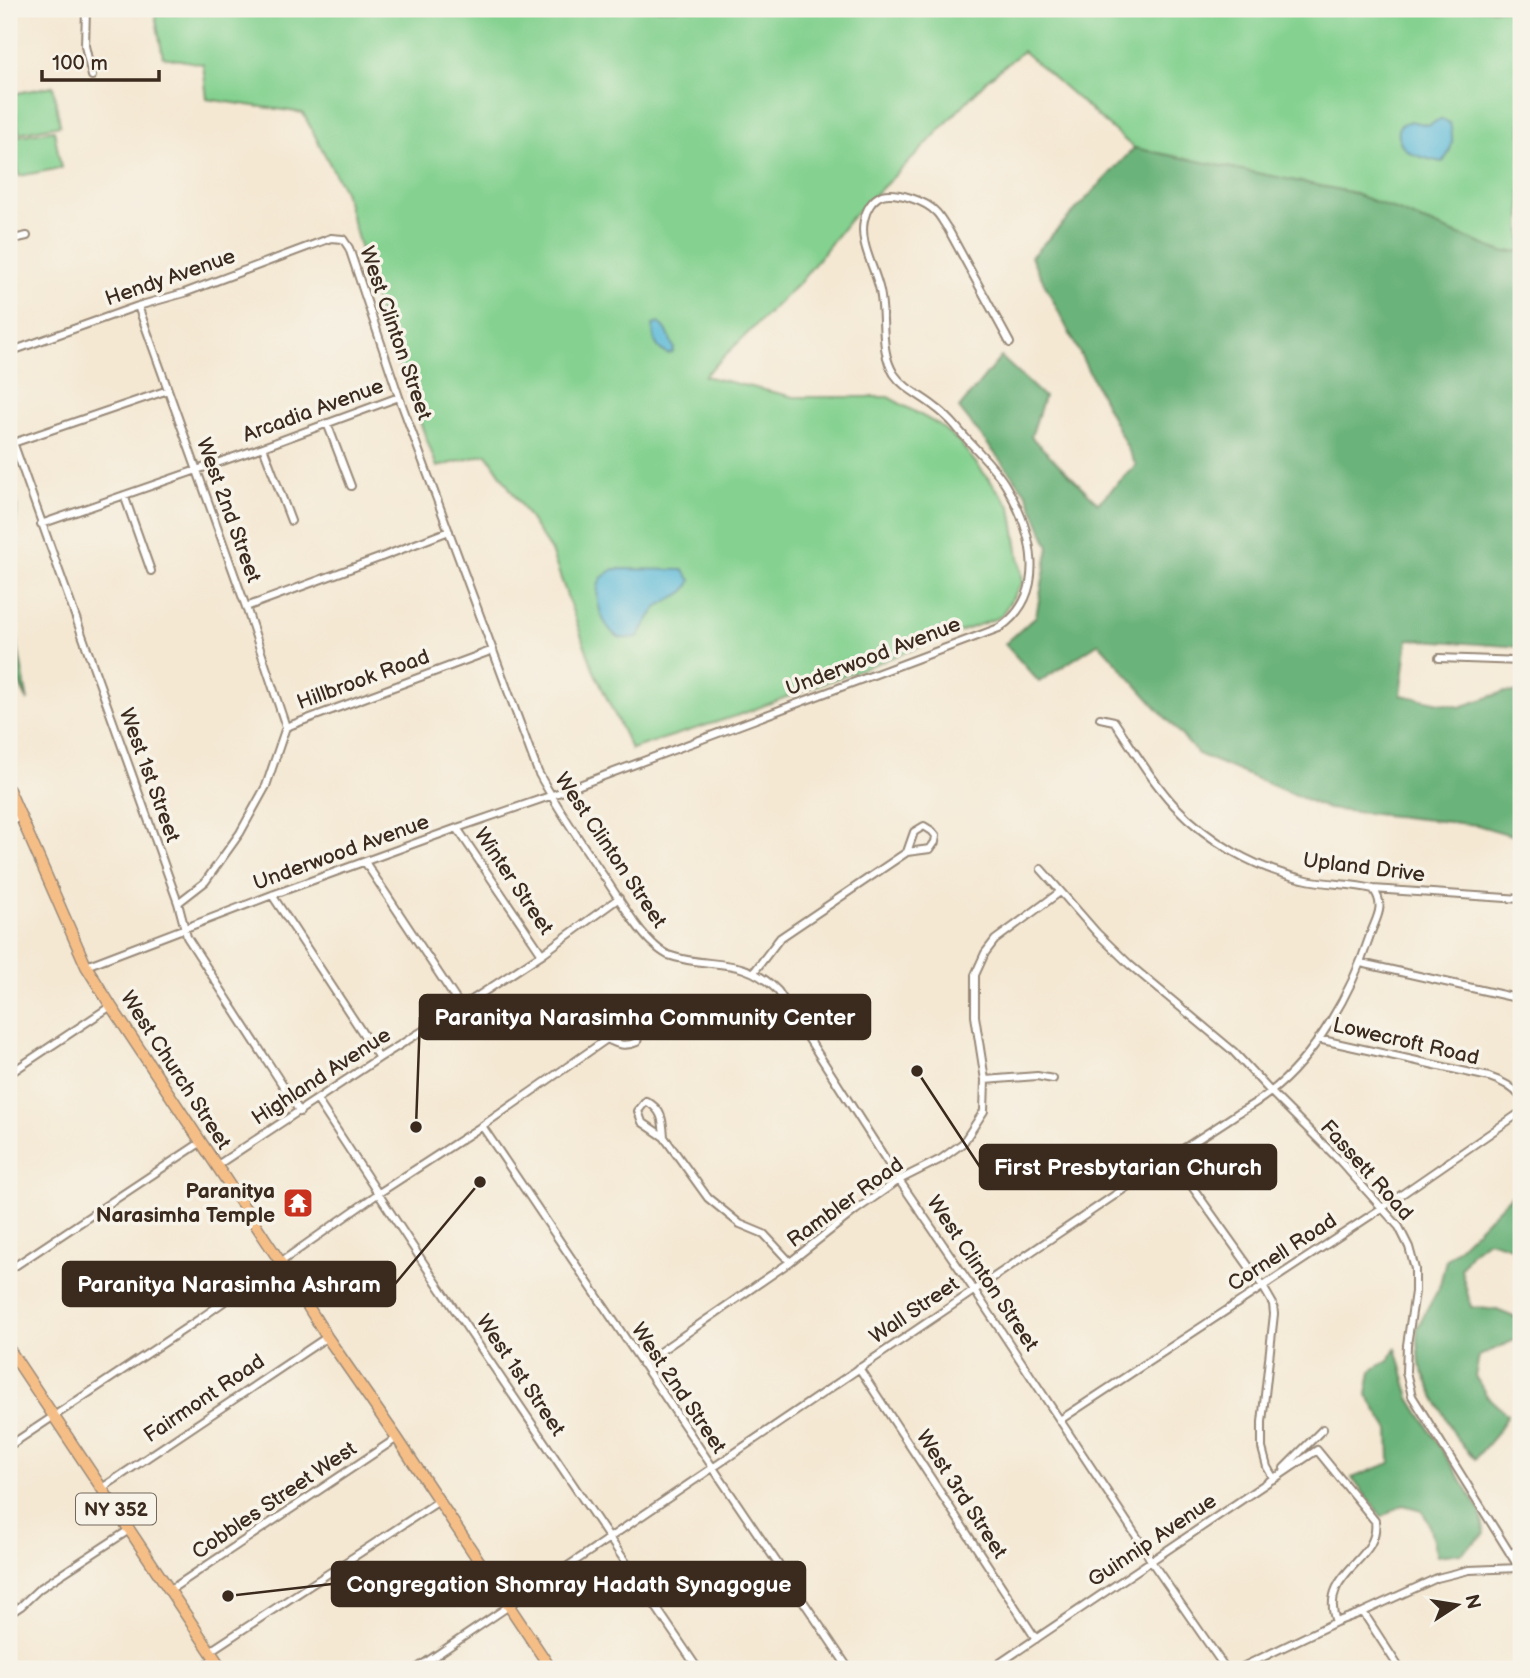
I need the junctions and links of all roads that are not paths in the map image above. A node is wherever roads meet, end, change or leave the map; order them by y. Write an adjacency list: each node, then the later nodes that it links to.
1 (86, 9): 2 (street)
2 (92, 76)
3 (27, 236): 5 (street)
4 (343, 239): 6 (street, Hendy Avenue); 10 (street, West Clinton Street)
5 (9, 240)
6 (138, 306): 8 (street, Hendy Avenue); 9 (street, West 2nd Street)
7 (1010, 343): 29 (street, Underwood Avenue)
8 (9, 352)
9 (168, 390): 13 (street); 15 (street, West 2nd Street)
10 (399, 397): 11 (street, Arcadia Avenue); 20 (street, West Clinton Street)
11 (327, 423): 14 (street, Arcadia Avenue); 16 (street)
12 (9, 431): 13 (street, West 1st Street)
13 (13, 443): 19 (street, West 1st Street)
14 (263, 447): 15 (street, Arcadia Avenue); 18 (street)
15 (196, 471): 17 (street, Arcadia Avenue); 22 (street, West 2nd Street)
16 (351, 486)
17 (124, 495): 19 (street, Arcadia Avenue); 21 (street)
18 (290, 521)
19 (41, 524): 41 (street, West 1st Street)
20 (449, 531): 22 (street); 23 (street, West Clinton Street)
21 (151, 570)
22 (246, 607): 27 (street, West 2nd Street)
23 (493, 650): 27 (street, Hillbrook Road); 29 (street, West Clinton Street)
24 (1439, 657): 25 (street)
25 (1521, 661)
26 (1100, 718): 36 (street, Upland Drive)
27 (286, 727): 41 (street, Hillbrook Road)
28 (9, 790): 30 (main road, West Church Street)
29 (550, 796): 32 (street, Underwood Avenue); 39 (street, West Clinton Street)
30 (20, 817): 31 (street); 45 (main road, West Church Street)
31 (9, 821)
32 (457, 828): 34 (street, Underwood Avenue); 43 (street, Winter Street)
33 (907, 852): 33 (street); 46 (street)
34 (365, 862): 38 (street, Underwood Avenue); 49 (street)
35 (1041, 869): 37 (street, Fassett Road)
36 (1373, 889): 40 (street, Upland Drive); 44 (street, Wall Street)
37 (1060, 892): 55 (street, Rambler Road); 56 (street, Fassett Road)
38 (272, 895): 42 (street, Underwood Avenue); 52 (street)
39 (618, 898): 43 (street, Highland Avenue); 46 (street, West Clinton Street)
40 (1521, 899)
41 (178, 903): 42 (street, West 1st Street)
42 (184, 929): 45 (street, Underwood Avenue); 59 (street, West 1st Street)
43 (542, 954): 49 (street, Highland Avenue)
44 (1361, 963): 47 (street); 51 (street, Wall Street)
45 (86, 966): 48 (main road, West Church Street)
46 (754, 972): 66 (street, West Clinton Street)
47 (1521, 999)
48 (111, 1006): 53 (street); 63 (main road, West Church Street)
49 (461, 1007): 52 (street, Highland Avenue)
50 (607, 1039): 50 (street); 61 (street)
51 (1318, 1039): 56 (street, Wall Street); 57 (street, Lowecroft Road)
52 (379, 1058): 58 (street, Highland Avenue)
53 (9, 1074)
54 (1053, 1079): 55 (street)
55 (985, 1080): 66 (street, Rambler Road)
56 (1271, 1092): 64 (street, Wall Street); 68 (street, Fassett Road)
57 (1521, 1097)
58 (317, 1100): 59 (street, Highland Avenue); 67 (street, West 1st Street)
59 (300, 1112): 65 (street, Highland Avenue)
60 (1521, 1112): 68 (street, Cornell Road)
61 (482, 1126): 67 (street); 76 (street, West 2nd Street)
62 (664, 1137): 62 (street); 69 (street)
63 (200, 1143): 65 (main road, West Church Street); 71 (street)
64 (1171, 1157): 72 (street); 73 (street, Wall Street)
65 (216, 1166): 70 (main road, West Church Street)
66 (900, 1180): 69 (street, Rambler Road); 73 (street, West Clinton Street)
67 (379, 1193): 70 (street); 88 (street, West 1st Street)
68 (1382, 1208): 72 (street, Cornell Road); 90 (street, Fassett Road)
69 (790, 1262): 76 (street, Rambler Road)
70 (281, 1263): 74 (main road, West Church Street); 78 (street)
71 (9, 1270)
72 (1262, 1285): 79 (street, Cornell Road); 84 (street)
73 (974, 1290): 77 (street, Wall Street); 79 (street, West Clinton Street)
74 (327, 1337): 81 (main road, West Church Street); 85 (street, Fairmont Road)
75 (9, 1349): 78 (main road, NY 352)
76 (642, 1364): 83 (street, West 2nd Street)
77 (859, 1368): 83 (street, Wall Street); 98 (street, West 3rd Street)
78 (54, 1416): 82 (street); 85 (main road, NY 352)
79 (1060, 1420): 91 (street, West Clinton Street)
80 (1323, 1429): 84 (street, Guinnip Avenue)
81 (397, 1438): 86 (main road, West Church Street); 93 (street, Cobbles Street West)
82 (9, 1446)
83 (713, 1469): 88 (street, Wall Street); 105 (street, West 2nd Street)
84 (1274, 1479): 91 (street, Guinnip Avenue); 97 (street)
85 (102, 1488): 87 (main road, NY 352)
86 (439, 1501): 94 (main road, West Church Street); 99 (street)
87 (129, 1530): 93 (main road, NY 352); 96 (street)
88 (610, 1538): 94 (street, Wall Street); 104 (street, West 1st Street)
89 (1521, 1548): 90 (street)
90 (1510, 1554): 92 (street, Fassett Road)
91 (1151, 1561): 98 (street, Guinnip Avenue); 107 (street, West Clinton Street)
92 (1520, 1569): 95 (street)
93 (170, 1590): 99 (main road, NY 352)
94 (508, 1606): 102 (street, Wall Street); 103 (main road, West Church Street)
95 (1363, 1612): 97 (street); 109 (street)
96 (9, 1614)
97 (1336, 1622): 108 (street)
98 (1036, 1639): 106 (street, Guinnip Avenue)
99 (213, 1654): 100 (street); 101 (main road, NY 352)
100 (199, 1669)
101 (222, 1669)
102 (416, 1669)
103 (551, 1669)
104 (698, 1669)
105 (849, 1669)
106 (991, 1669)
107 (1226, 1669)
108 (1238, 1669)
109 (1400, 1669)

